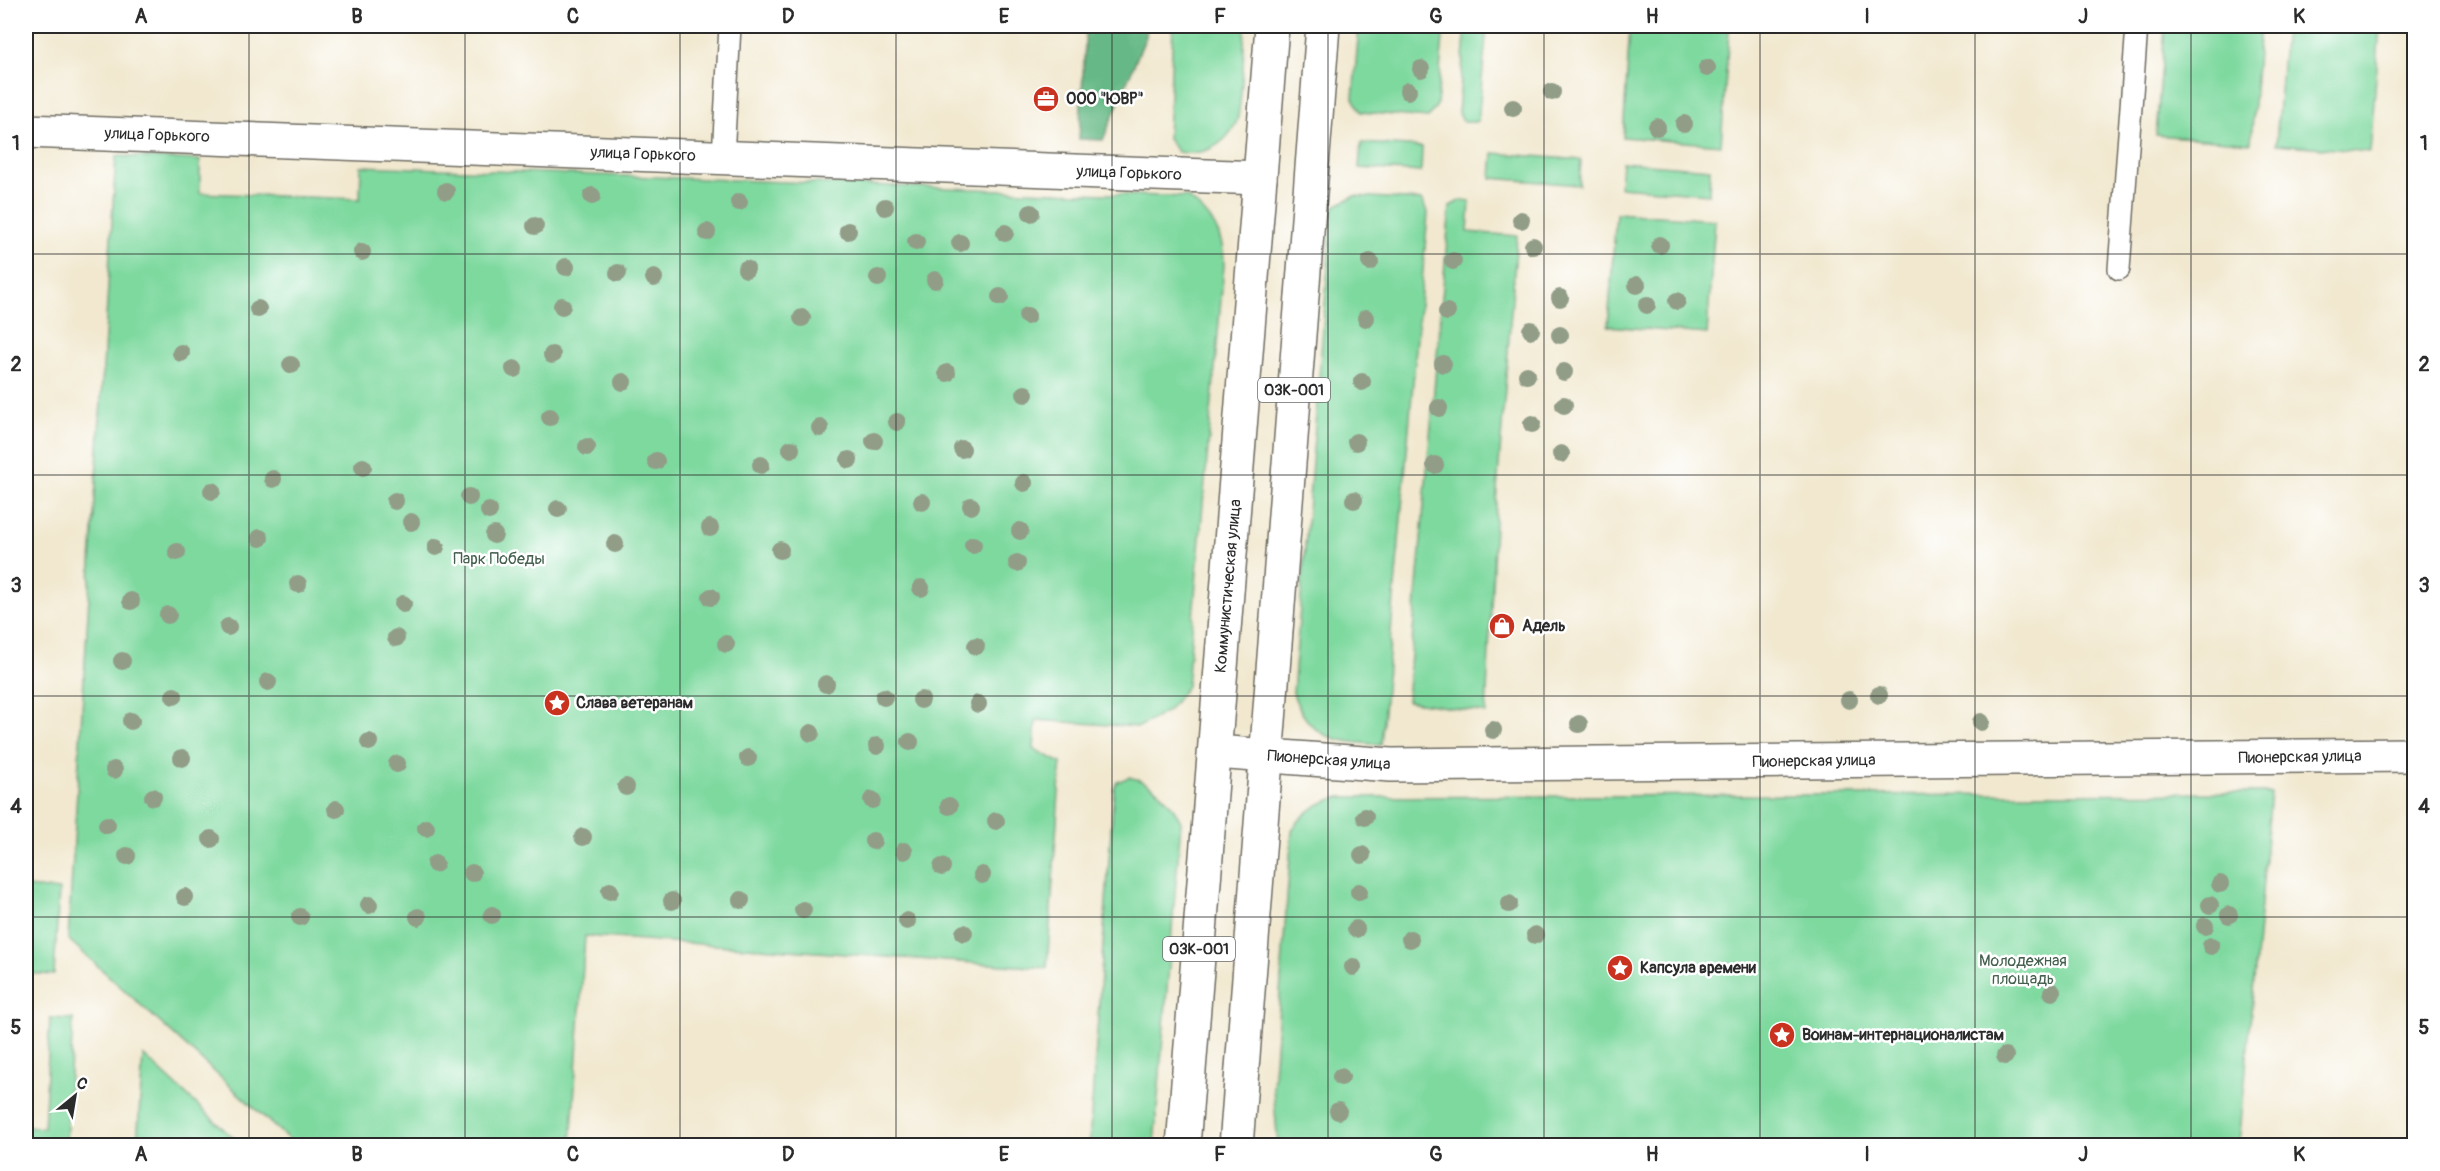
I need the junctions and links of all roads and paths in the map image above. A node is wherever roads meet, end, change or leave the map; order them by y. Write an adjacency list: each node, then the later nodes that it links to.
1 (730, 26): 6 (lane)
2 (1272, 26): 7 (street, Коммунистическая улица / 03К-001)
3 (1323, 26): 10 (street, 03К-001)
4 (2137, 26): 8 (lane)
5 (26, 130): 6 (street, улица Горького)
6 (723, 157): 7 (street, улица Горького)
7 (1260, 178): 9 (street, Коммунистическая улица / 03К-001)
8 (2119, 269)
9 (1215, 752): 10 (street, Пионерская улица); 12 (street, Коммунистическая улица / 03К-001)
10 (1266, 755): 11 (street, Пионерская улица); 13 (street, 03К-001)
11 (2415, 755)
12 (1183, 1146)
13 (1236, 1146)

